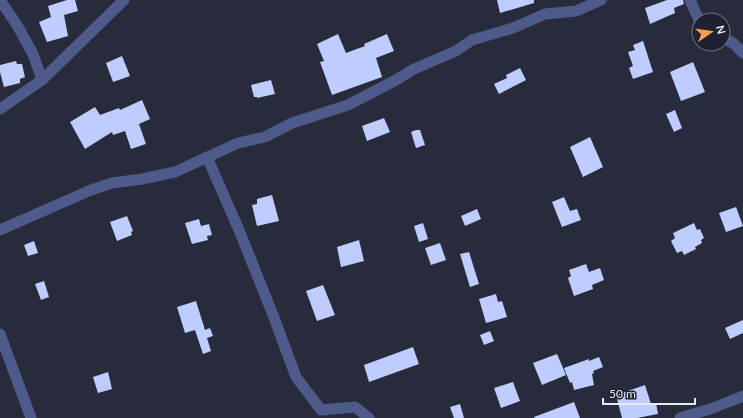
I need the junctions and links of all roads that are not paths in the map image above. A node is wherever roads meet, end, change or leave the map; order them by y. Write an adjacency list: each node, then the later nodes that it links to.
1 (0, 0): 8 (street)
2 (124, 0): 8 (street)
3 (601, 0): 10 (street)
4 (690, 0): 5 (street)
5 (695, 12)
6 (731, 42): 7 (street)
7 (743, 53)
8 (42, 80): 9 (street)
9 (0, 109)
10 (207, 157): 11 (street); 15 (street)
11 (0, 230)
12 (0, 334): 14 (street)
13 (743, 396): 16 (street)
14 (31, 418)
15 (369, 418)
16 (680, 418)

